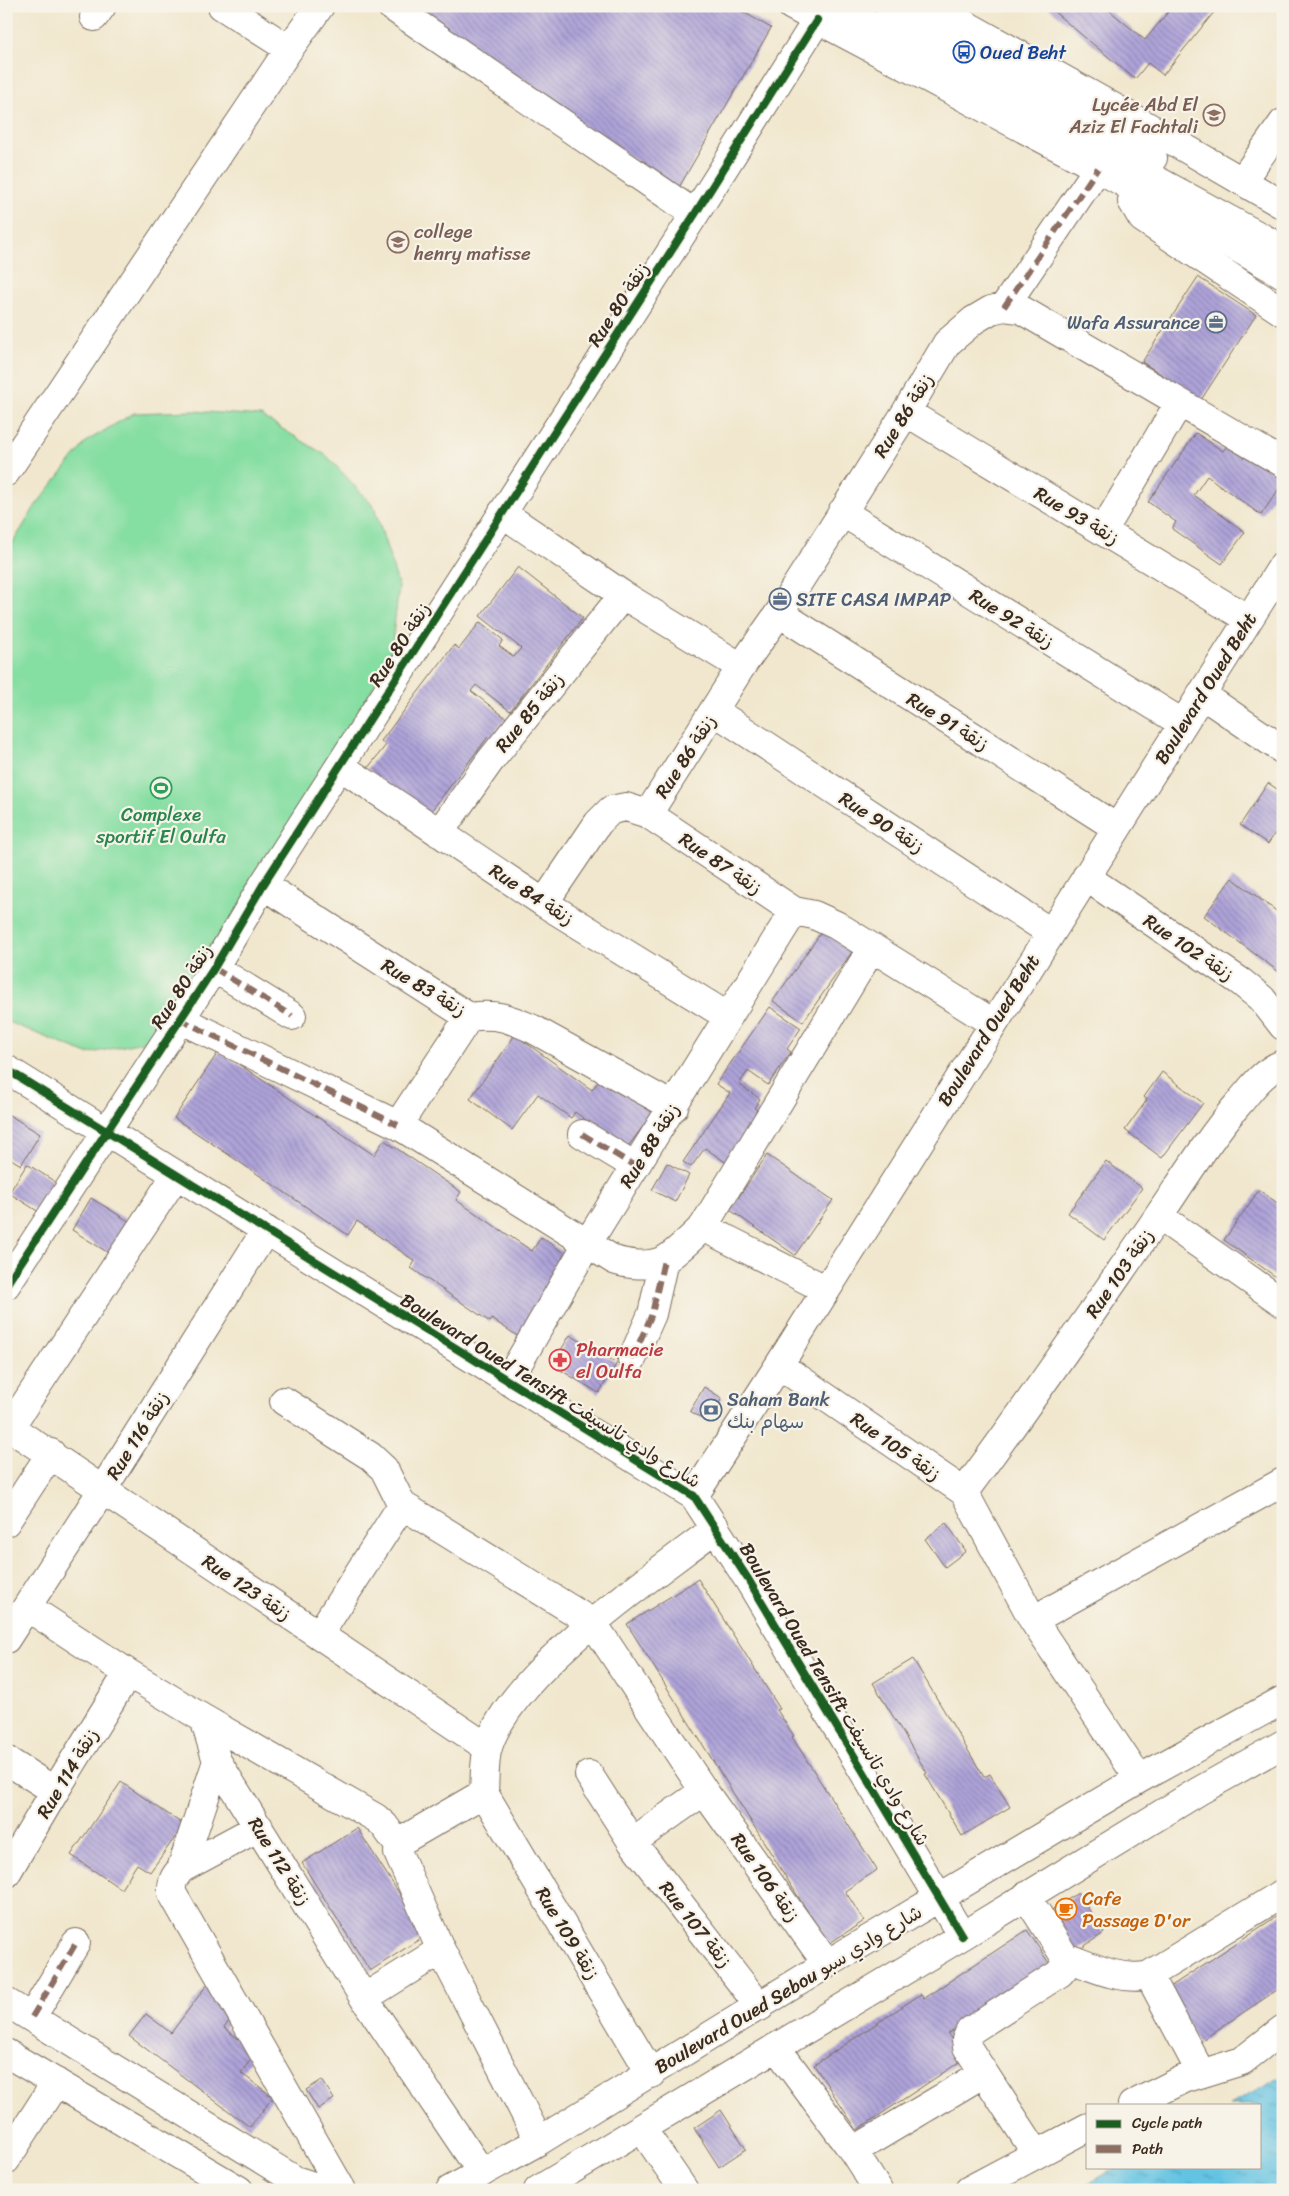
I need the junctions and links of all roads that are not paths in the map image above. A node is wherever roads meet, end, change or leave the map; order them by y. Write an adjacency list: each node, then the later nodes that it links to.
1 (222, 6): 8 (street)
2 (320, 6): 8 (street)
3 (391, 6): 14 (street)
4 (792, 6): 6 (street)
5 (889, 6): 15 (street)
6 (829, 9): 10 (street); 14 (street, Rue 80 زنقة); 16 (street)
7 (950, 11): 11 (street)
8 (289, 49): 23 (street)
9 (1283, 123): 11 (street)
10 (1098, 168): 12 (street); 18 (street)
11 (1242, 181): 13 (street)
12 (1137, 191): 17 (street); 19 (street)
13 (1283, 205)
14 (696, 214): 25 (street, Rue 80 زنقة)
15 (1283, 232)
16 (1283, 249)
17 (1283, 274)
18 (1004, 307): 20 (street); 21 (street, Rue 86 زنقة)
19 (1283, 312)
20 (1179, 403): 22 (street); 26 (street)
21 (906, 412): 24 (street, Rue 86 زنقة); 26 (street, Rue 93 زنقة)
22 (1283, 463)
23 (6, 472)
24 (842, 512): 29 (street, Rue 86 زنقة); 34 (street, Rue 92 زنقة)
25 (502, 513): 28 (street); 36 (street, Rue 80 زنقة)
26 (1103, 532): 30 (street, Rue 93 زنقة)
27 (1283, 565): 30 (street, Boulevard Oued Beht)
28 (623, 595): 31 (street); 39 (street, Rue 85 زنقة)
29 (779, 613): 31 (street, Rue 86 زنقة); 38 (street, Rue 91 زنقة)
30 (1248, 619): 32 (street, Boulevard Oued Beht)
31 (741, 667): 33 (street, Rue 86 زنقة)
32 (1201, 694): 34 (street, Boulevard Oued Beht); 35 (street)
33 (714, 711): 37 (street, Rue 86 زنقة); 44 (street, Rue 90 زنقة)
34 (1182, 723): 38 (street, Boulevard Oued Beht)
35 (1283, 750)
36 (340, 766): 39 (street, Rue 84 زنقة); 41 (street, Rue 80 زنقة)
37 (648, 814): 42 (street, Rue 87 زنقة); 43 (street, Rue 87 زنقة)
38 (1117, 828): 40 (street, Boulevard Oued Beht)
39 (439, 833): 42 (street, Rue 84 زنقة)
40 (1086, 877): 44 (street, Boulevard Oued Beht); 52 (street, Rue 102 زنقة)
41 (263, 885): 46 (street, Rue 80 زنقة); 49 (street, Rue 83 زنقة)
42 (544, 903): 48 (street, Rue 84 زنقة)
43 (794, 911): 45 (street, Rue 87 زنقة); 48 (street, Rue 88 زنقة)
44 (1050, 932): 51 (street, Boulevard Oued Beht)
45 (872, 948): 51 (street, Rue 87 زنقة); 62 (street)
46 (214, 968): 47 (street); 50 (street, Rue 80 زنقة)
47 (292, 1016)
48 (727, 1016): 55 (street, Rue 88 زنقة)
49 (469, 1017): 55 (street, Rue 83 زنقة); 56 (street)
50 (179, 1019): 56 (street); 57 (street, Rue 80 زنقة)
51 (993, 1022): 67 (street, Boulevard Oued Beht)
52 (1283, 1026)
53 (1283, 1064): 61 (street, Rue 103 زنقة)
54 (8, 1075): 57 (street, Boulevard Oued Tensift شارع وادي تانسيفت)
55 (674, 1107): 59 (street, Rue 88 زنقة)
56 (398, 1125): 64 (street)
57 (106, 1131): 60 (street, Boulevard Oued Tensift شارع وادي تانسيفت); 66 (street, Rue 80 زنقة)
58 (582, 1134): 59 (street)
59 (636, 1166): 64 (street, Rue 88 زنقة)
60 (176, 1175): 63 (street, Boulevard Oued Tensift شارع وادي تانسيفت); 73 (street)
61 (1159, 1216): 68 (street); 77 (street, Rue 103 زنقة)
62 (703, 1228): 65 (street); 67 (street)
63 (266, 1230): 71 (street, Boulevard Oued Tensift شارع وادي تانسيفت); 76 (street, Rue 116 زنقة)
64 (587, 1244): 65 (street); 71 (street, Rue 88 زنقة)
65 (664, 1260): 69 (street)
66 (6, 1284)
67 (825, 1289): 70 (street, Boulevard Oued Beht)
68 (1283, 1303)
69 (632, 1359)
70 (779, 1365): 77 (street, Rue 105 زنقة); 78 (street, Boulevard Oued Beht)
71 (508, 1381): 78 (street, Boulevard Oued Tensift شارع وادي تانسيفت)
72 (284, 1401): 79 (street)
73 (8, 1426): 74 (street, Rue 123 زنقة)
74 (51, 1453): 76 (street, Rue 123 زنقة); 80 (street)
75 (1283, 1482): 83 (street)
76 (103, 1489): 82 (street, Rue 116 زنقة); 85 (street, Rue 123 زنقة)
77 (964, 1492): 83 (street)
78 (694, 1496): 81 (street, Boulevard Oued Tensift شارع وادي تانسيفت)
79 (402, 1504): 84 (street); 85 (street)
80 (6, 1522)
81 (716, 1528): 84 (street); 106 (street, Boulevard Oued Tensift شارع وادي تانسيفت)
82 (27, 1607): 86 (street, Rue 116 زنقة); 87 (street)
83 (1032, 1620): 95 (street)
84 (593, 1623): 91 (street); 97 (street, Rue 106 زنقة)
85 (319, 1635): 91 (street, Rue 123 زنقة)
86 (6, 1639)
87 (128, 1673): 89 (street); 96 (street, Rue 114 زنقة)
88 (1283, 1700): 95 (street, Boulevard Oued Sebou شارع وادي سبو)
89 (204, 1719): 93 (street, Rue 112 زنقة); 101 (street)
90 (1283, 1744): 105 (street)
91 (488, 1748): 98 (street)
92 (6, 1760): 96 (street)
93 (217, 1761): 99 (street, Rue 112 زنقة); 102 (street)
94 (589, 1775): 100 (street, Rue 107 زنقة)
95 (1139, 1779): 106 (street, Boulevard Oued Sebou شارع وادي سبو)
96 (55, 1791): 103 (street, Rue 114 زنقة)
97 (704, 1791): 100 (street); 111 (street, Rue 106 زنقة)
98 (484, 1793): 101 (street); 122 (street, Rue 109 زنقة)
99 (259, 1827): 102 (street); 113 (street, Rue 112 زنقة)
100 (632, 1842): 115 (street, Rue 107 زنقة)
101 (399, 1846): 109 (street)
102 (177, 1873): 135 (street)
103 (6, 1874)
104 (1283, 1894): 112 (street)
105 (1026, 1896): 107 (street); 110 (street)
106 (938, 1898): 107 (street, Boulevard Oued Tensift شارع وادي تانسيفت); 111 (street, Boulevard Oued Sebou شارع وادي سبو)
107 (962, 1936): 118 (street)
108 (76, 1943): 116 (street)
109 (441, 1950): 113 (street); 127 (street)
110 (1064, 1957): 112 (street); 120 (street)
111 (827, 1964): 115 (street, Boulevard Oued Sebou شارع وادي سبو)
112 (1149, 1975): 121 (street)
113 (364, 1998): 131 (street, Rue 112 زنقة)
114 (6, 2002): 116 (street)
115 (760, 2007): 122 (street, Boulevard Oued Sebou شارع وادي سبو)
116 (32, 2017): 134 (street)
117 (1283, 2029): 121 (street)
118 (776, 2047): 126 (street); 128 (street)
119 (6, 2053): 123 (street)
120 (984, 2073): 128 (street); 129 (street)
121 (1201, 2073): 124 (street)
122 (651, 2074): 127 (street, Boulevard Oued Sebou شارع وادي سبو)
123 (56, 2082): 130 (street); 133 (street)
124 (1134, 2104)
125 (1086, 2128): 129 (street)
126 (642, 2129): 132 (street); 138 (street)
127 (539, 2141): 131 (street, Boulevard Oued Sebou شارع وادي سبو)
128 (854, 2151): 139 (street)
129 (1036, 2153): 140 (street)
130 (6, 2160)
131 (482, 2174): 136 (street, Boulevard Oued Sebou شارع وادي سبو)
132 (568, 2182): 137 (street)
133 (239, 2190)
134 (326, 2190)
135 (342, 2190)
136 (450, 2190)
137 (538, 2190)
138 (684, 2190)
139 (878, 2190)
140 (969, 2190)

